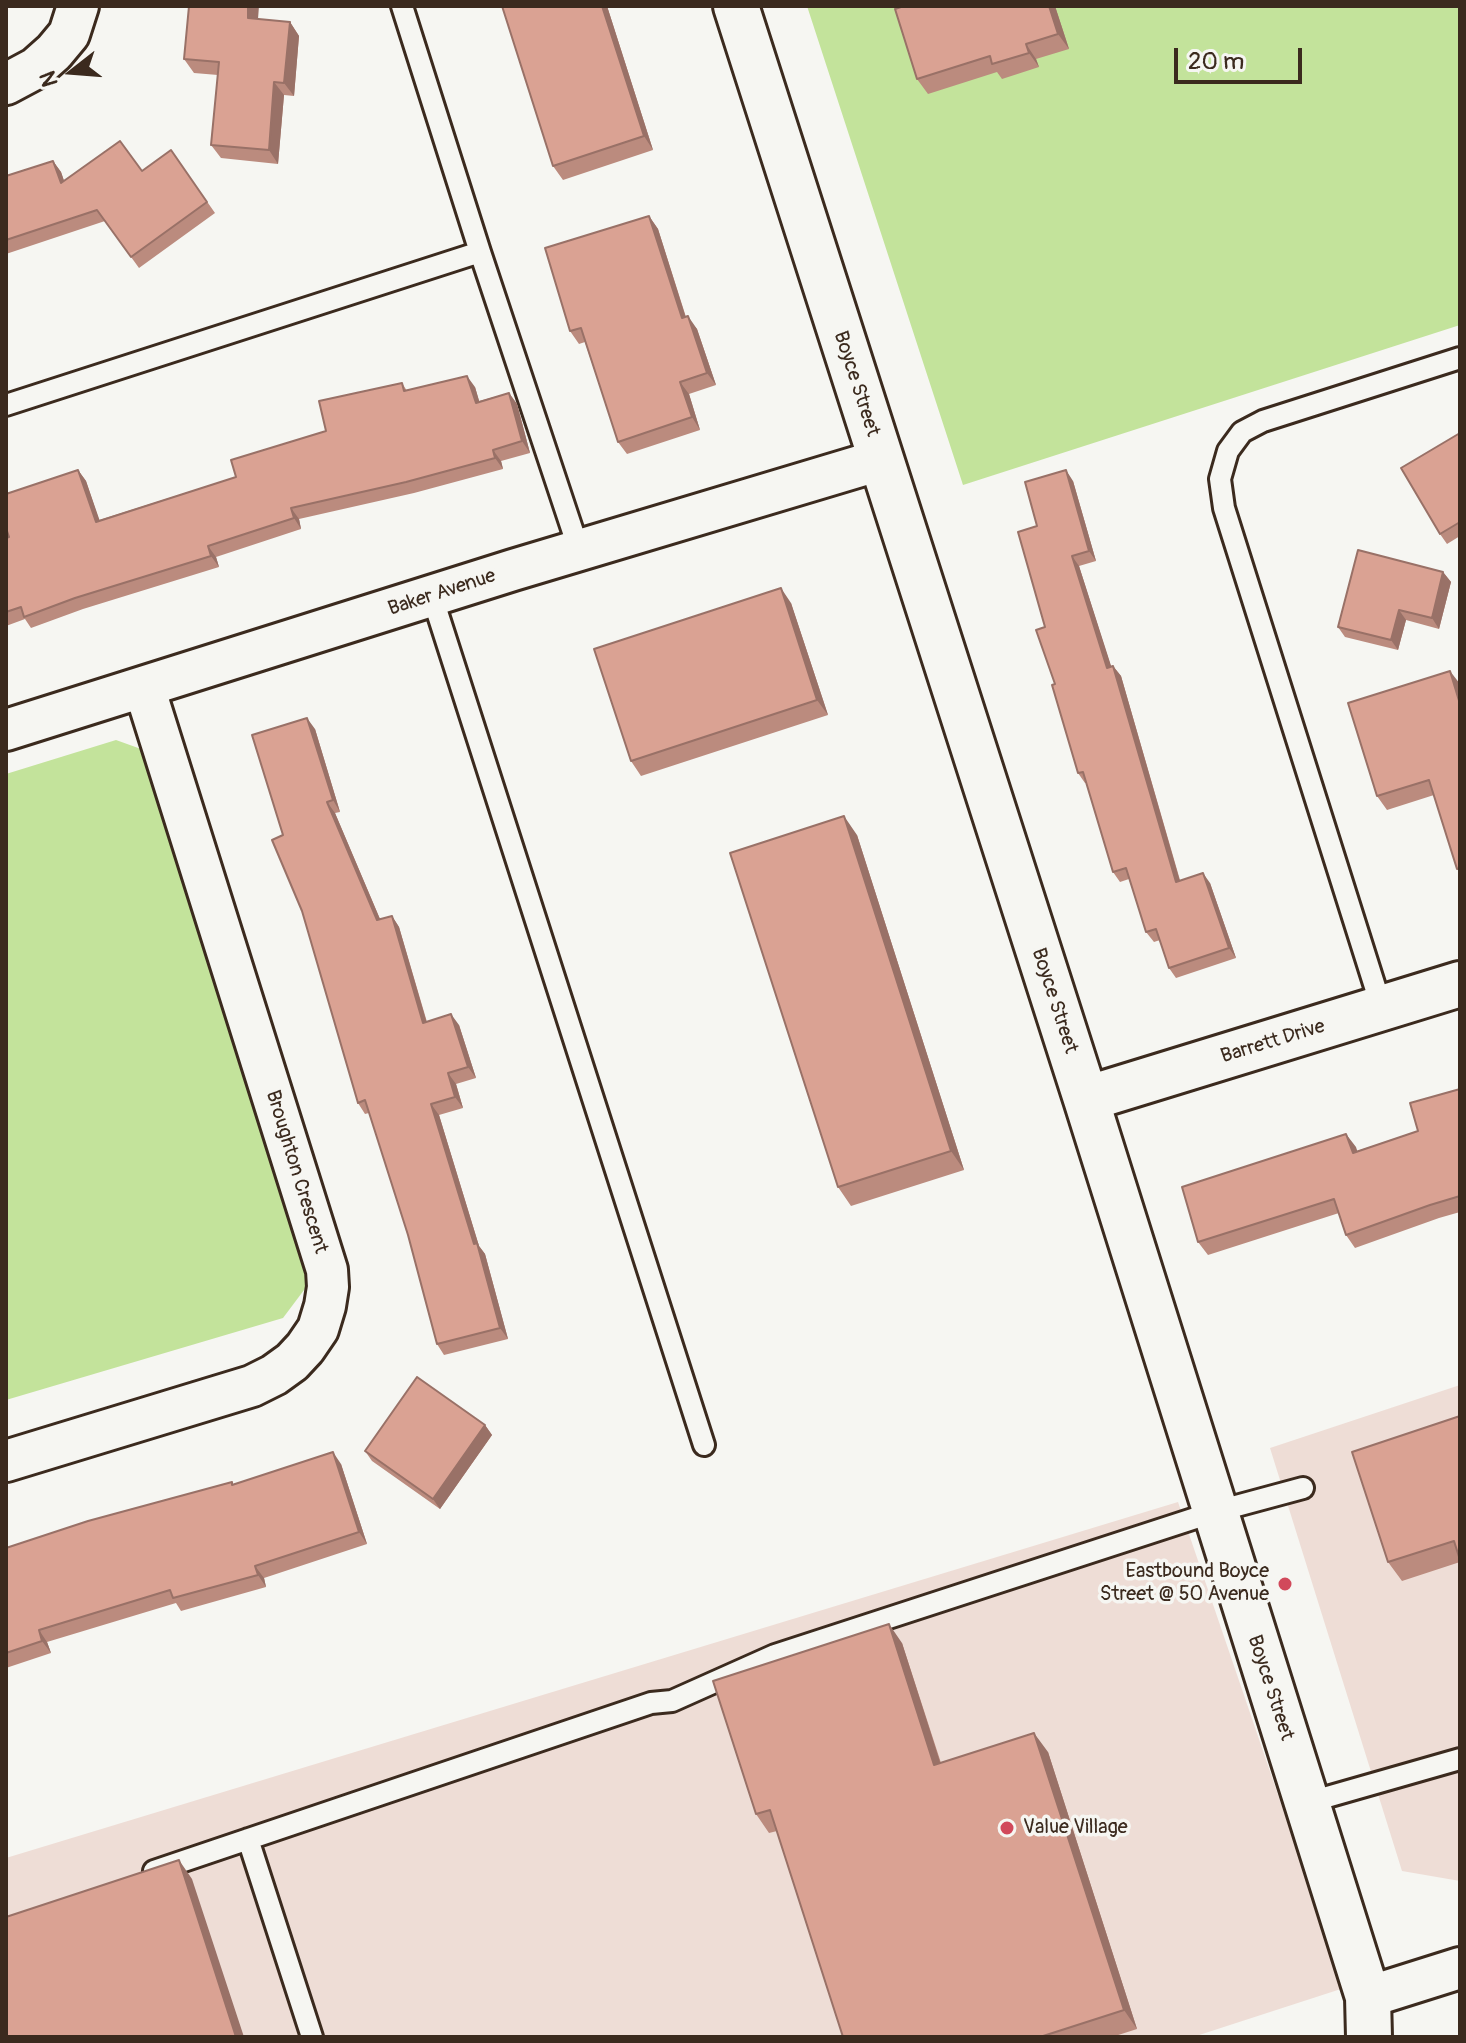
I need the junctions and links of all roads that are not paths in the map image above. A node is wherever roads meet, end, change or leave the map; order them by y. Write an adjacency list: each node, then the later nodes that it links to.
1 (78, 6): 4 (street)
2 (402, 6): 5 (lane)
3 (736, 6): 8 (street, Boyce Street)
4 (6, 84)
5 (480, 252): 7 (lane); 9 (lane)
6 (1460, 358): 14 (lane)
7 (6, 405)
8 (880, 460): 9 (street, Baker Avenue); 15 (street, Boyce Street)
9 (579, 550): 10 (street, Baker Avenue)
10 (432, 596): 11 (street, Baker Avenue); 16 (lane)
11 (144, 687): 12 (street, Baker Avenue); 17 (street, Broughton Crescent)
12 (6, 730)
13 (1460, 984): 14 (street, Barrett Drive)
14 (1382, 1009): 15 (street, Barrett Drive)
15 (1086, 1099): 19 (street, Boyce Street)
16 (704, 1445)
17 (6, 1461)
18 (1303, 1488): 19 (lane)
19 (1214, 1512): 21 (street, Boyce Street); 22 (lane)
20 (1460, 1759): 21 (lane)
21 (1306, 1803): 25 (street, Boyce Street)
22 (248, 1839): 23 (lane); 26 (lane)
23 (131, 1878)
24 (1460, 1968): 25 (street)
25 (1368, 2017): 27 (street, Boyce Street)
26 (312, 2037)
27 (1398, 2037)

